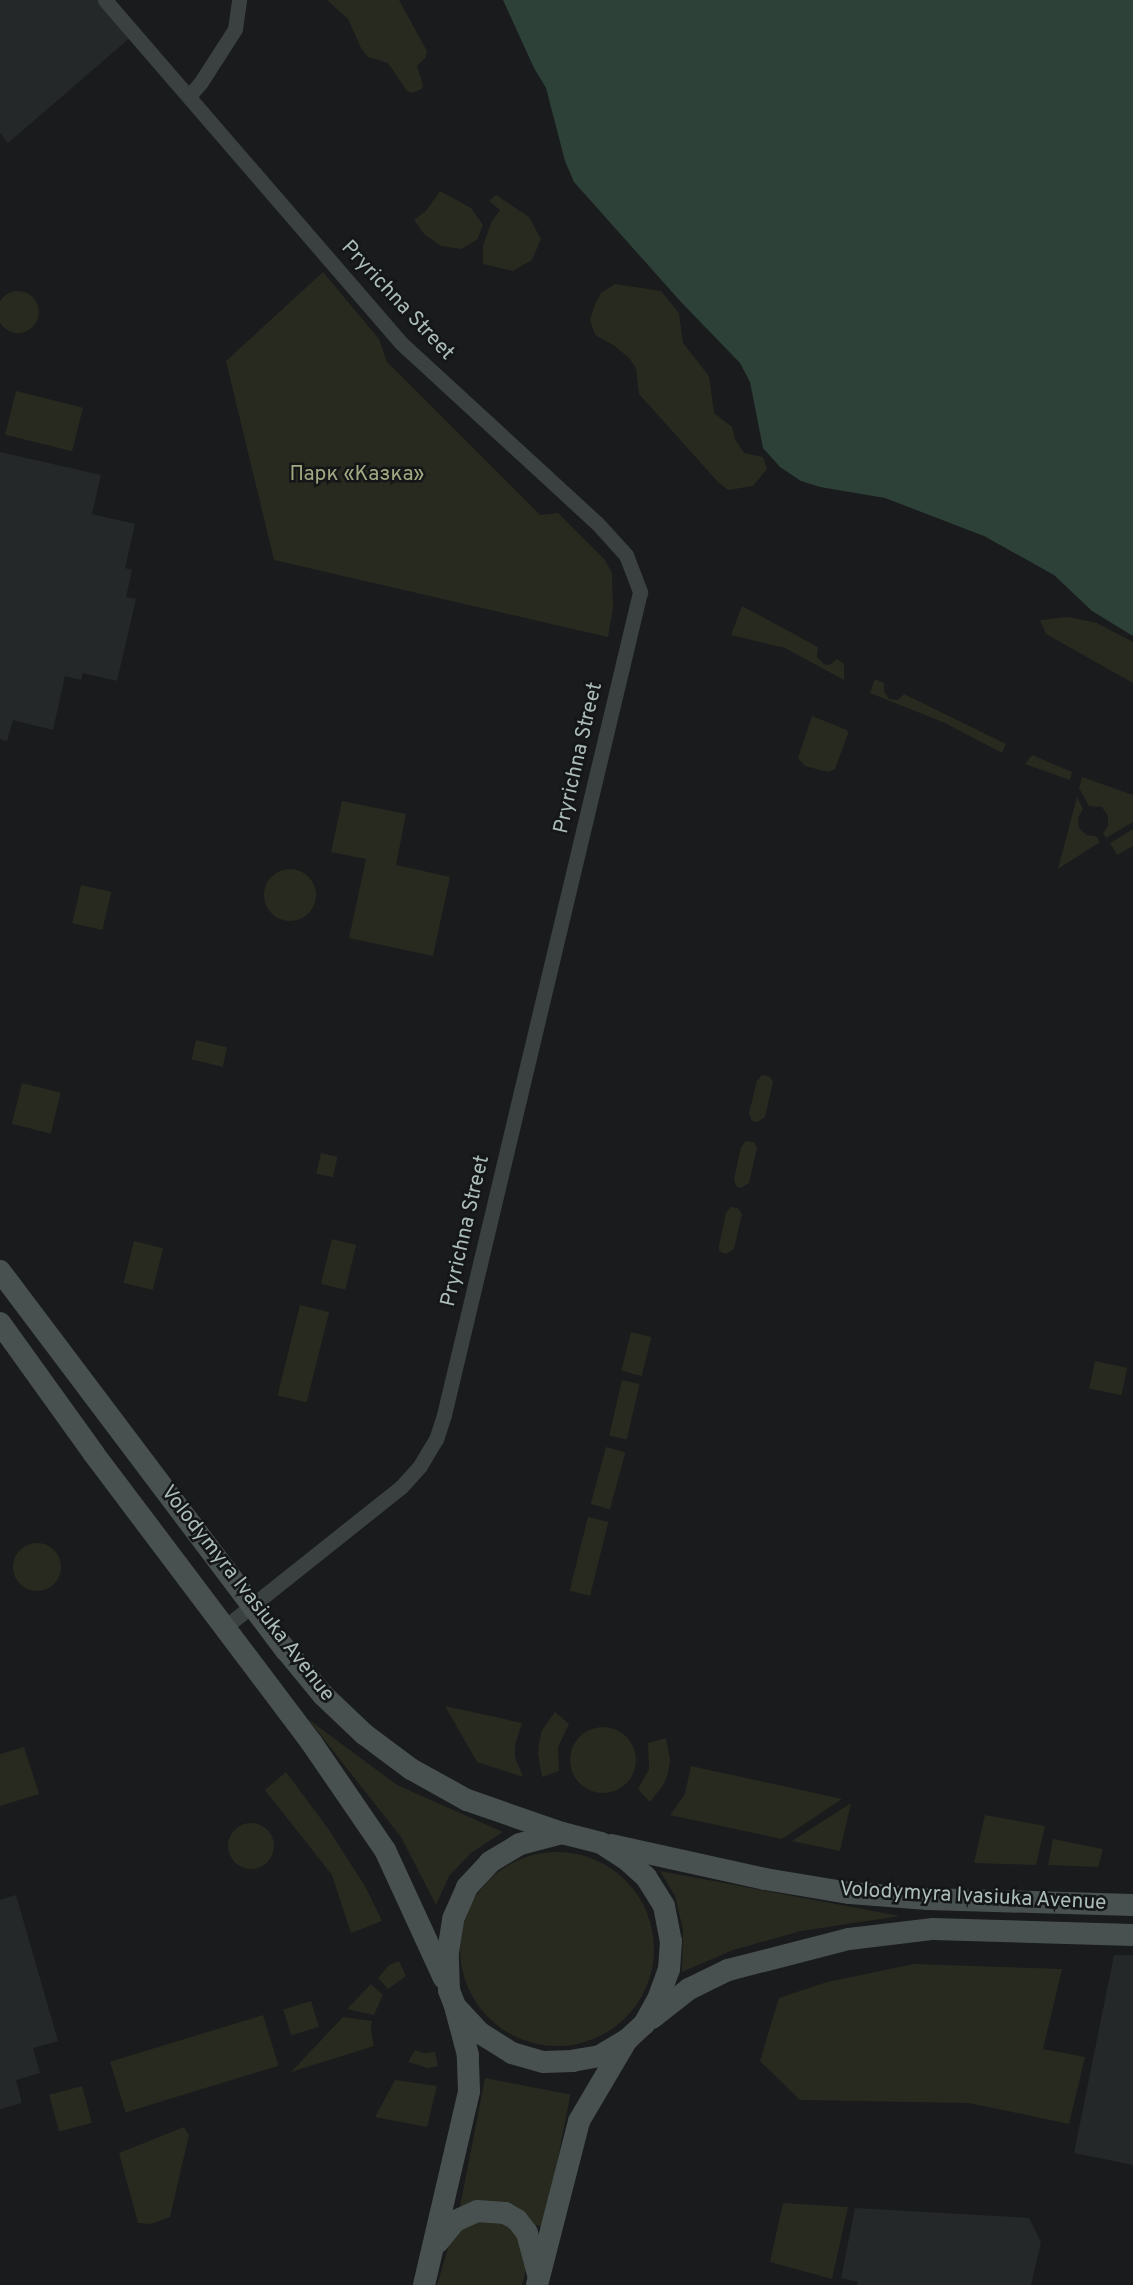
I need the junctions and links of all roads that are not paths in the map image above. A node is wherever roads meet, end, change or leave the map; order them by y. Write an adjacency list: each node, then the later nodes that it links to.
1 (105, 0): 3 (street, Pryrichna Street)
2 (239, 0): 3 (street)
3 (189, 96): 6 (street, Pryrichna Street)
4 (0, 1271): 6 (main road, Volodymyra Ivasiuka Avenue)
5 (0, 1323): 7 (main road, Volodymyra Ivasiuka Avenue)
6 (251, 1605): 7 (street, Pryrichna Street); 8 (main road, Volodymyra Ivasiuka Avenue)
7 (226, 1626): 12 (main road, Volodymyra Ivasiuka Avenue)
8 (562, 1833): 9 (main road, Volodymyra Ivasiuka Avenue); 12 (main road)
9 (601, 1843): 10 (main road, Volodymyra Ivasiuka Avenue); 13 (main road)
10 (1133, 1905)
11 (1133, 1935): 13 (main road, Volodymyra Ivasiuka Avenue)
12 (452, 1998): 13 (main road); 14 (main road)
13 (636, 2032): 15 (main road)
14 (432, 2250): 15 (main road); 16 (main road)
15 (538, 2282)
16 (424, 2285)

